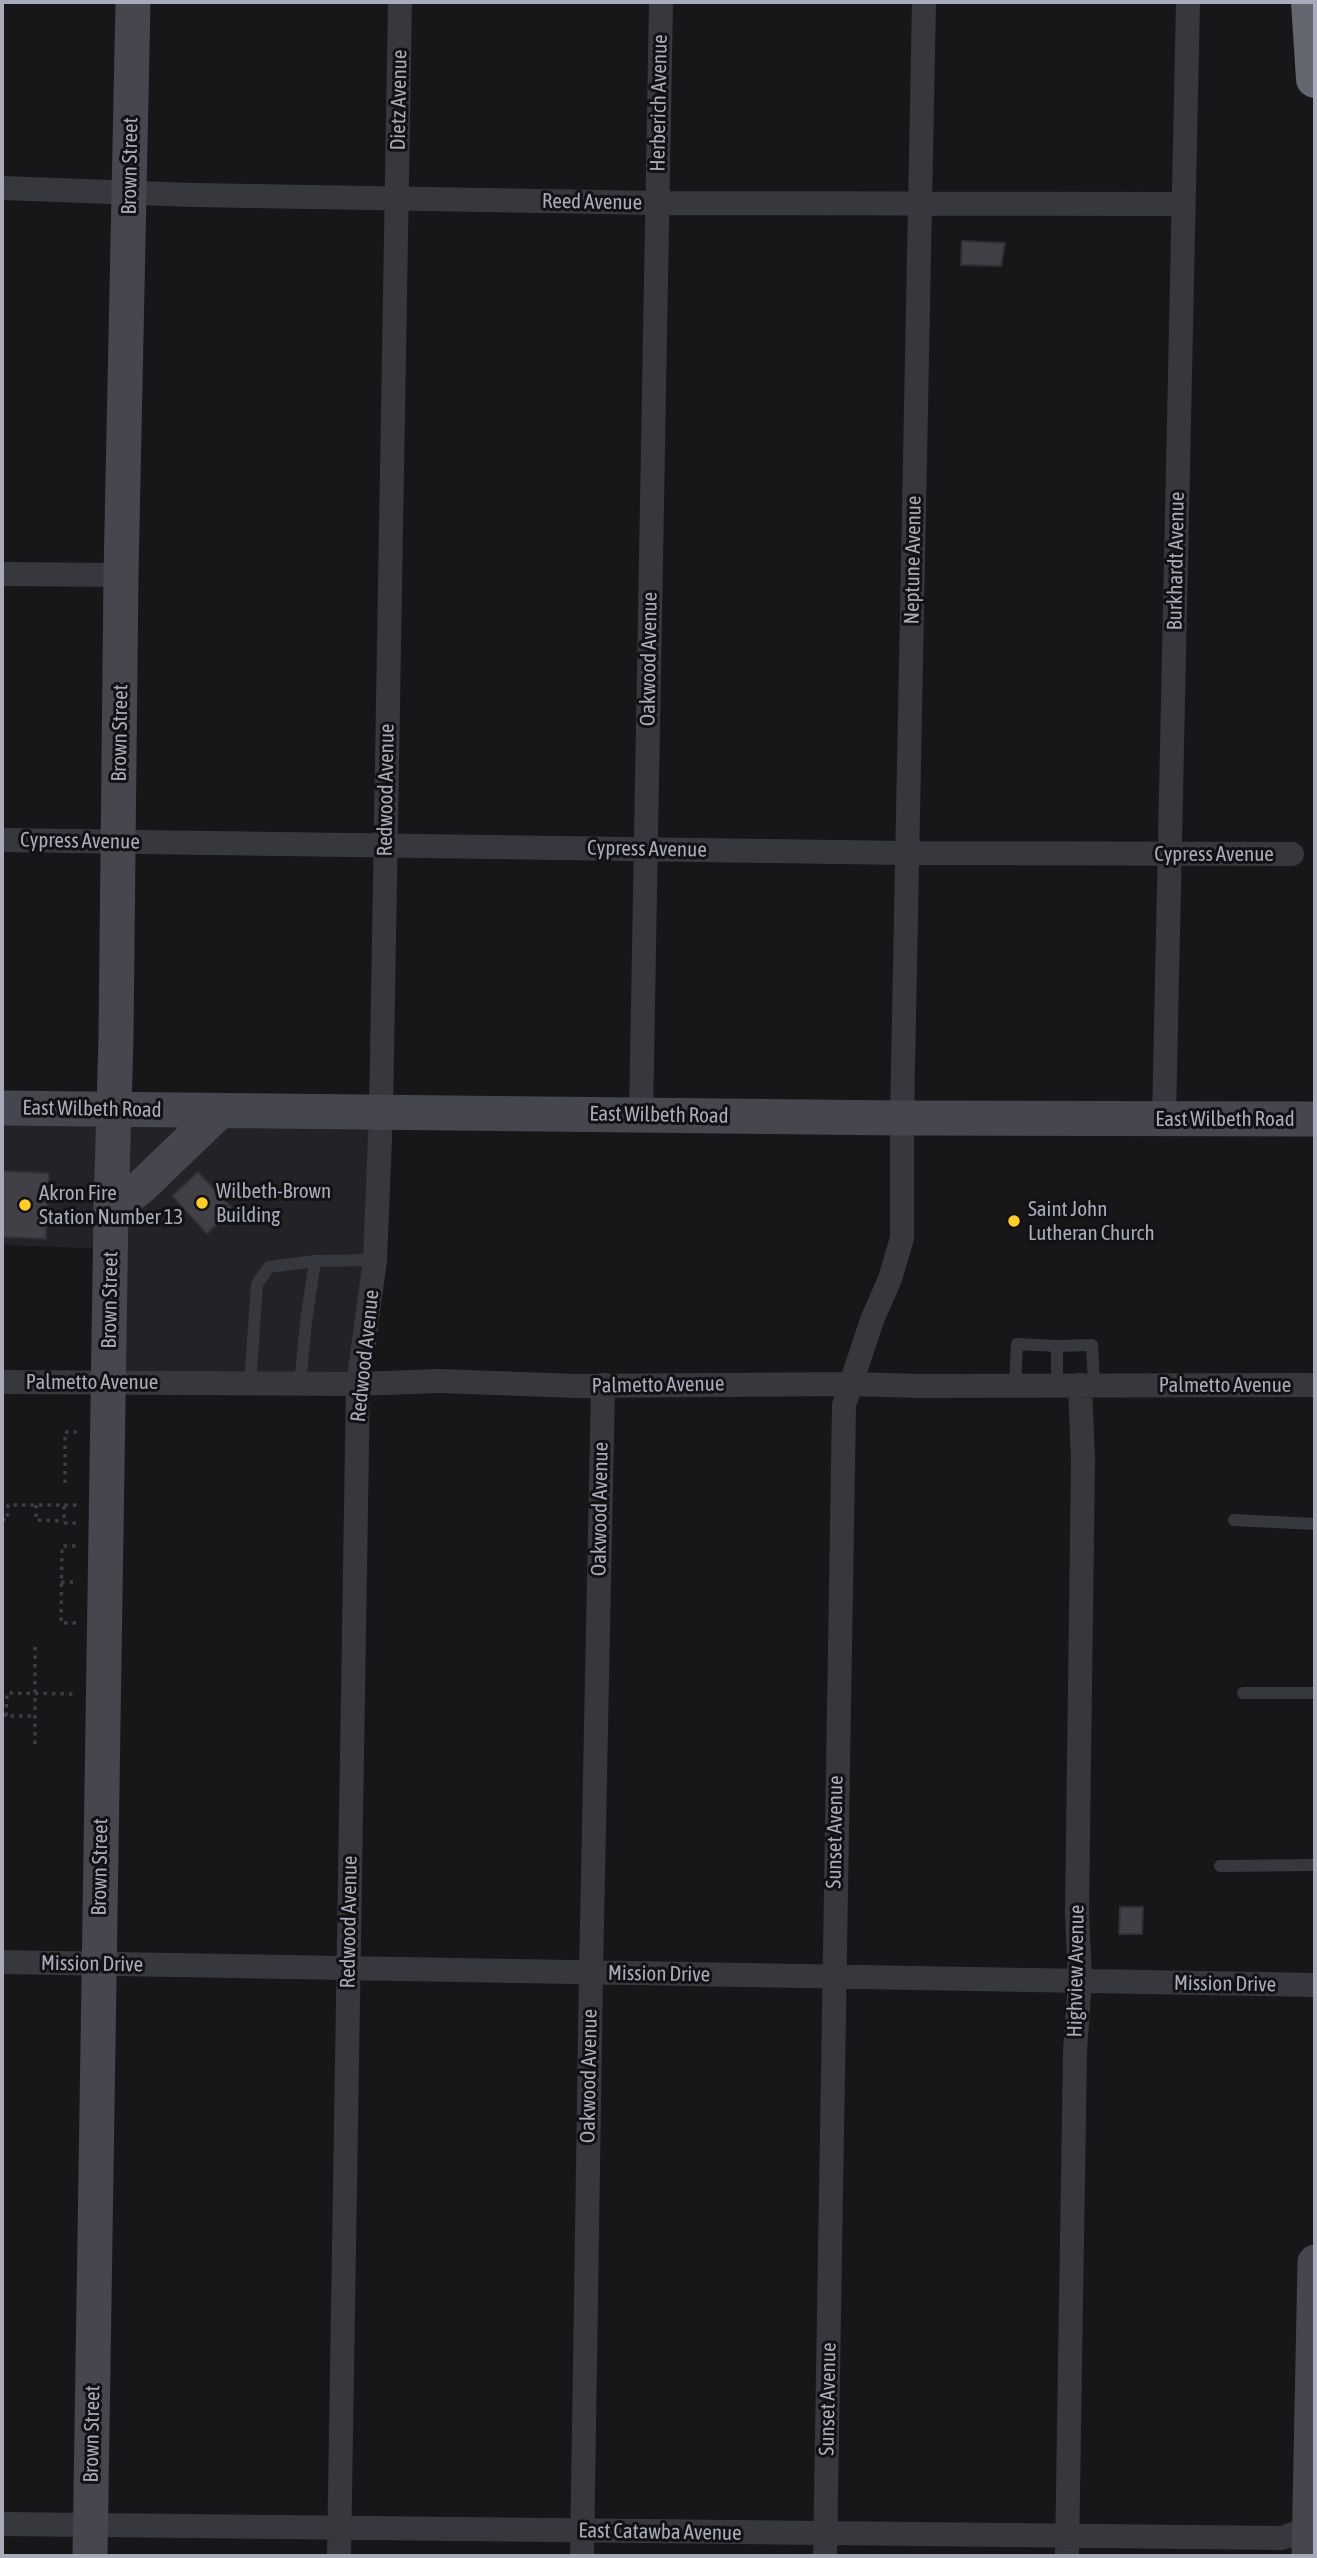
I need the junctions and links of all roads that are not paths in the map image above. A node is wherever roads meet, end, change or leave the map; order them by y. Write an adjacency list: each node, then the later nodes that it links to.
1 (133, 2): 9 (main road, Brown Street)
2 (400, 2): 10 (street, Dietz Avenue)
3 (661, 2): 12 (street, Herberich Avenue)
4 (924, 2): 11 (street, Neptune Avenue)
5 (1188, 2): 13 (street, Burkhardt Avenue)
6 (1310, 2): 7 (highway)
7 (1315, 79)
8 (2, 188): 9 (street, Reed Avenue)
9 (128, 192): 10 (street, Reed Avenue); 15 (main road, Brown Street)
10 (398, 198): 12 (street, Reed Avenue); 18 (street, Redwood Avenue)
11 (921, 202): 12 (street, Reed Avenue); 13 (street, Reed Avenue); 20 (street, Neptune Avenue)
12 (657, 203): 19 (street, Oakwood Avenue)
13 (1183, 204): 21 (street, Burkhardt Avenue)
14 (2, 574): 15 (street)
15 (121, 575): 17 (main road, Brown Street)
16 (2, 840): 17 (street, Cypress Avenue)
17 (118, 842): 18 (street, Cypress Avenue); 24 (main road, Brown Street)
18 (385, 845): 19 (street, Cypress Avenue); 26 (street, Redwood Avenue)
19 (646, 848): 20 (street, Cypress Avenue); 27 (street, Oakwood Avenue)
20 (907, 853): 21 (street, Cypress Avenue); 28 (street, Neptune Avenue)
21 (1168, 853): 22 (street, Cypress Avenue); 29 (street, Burkhardt Avenue)
22 (1292, 854)
23 (2, 1108): 24 (main road, East Wilbeth Road)
24 (113, 1109): 25 (main road, East Wilbeth Road); 31 (main road, Brown Street)
25 (219, 1111): 26 (main road, East Wilbeth Road); 31 (main road)
26 (381, 1112): 27 (main road, East Wilbeth Road); 32 (street, Redwood Avenue)
27 (641, 1115): 28 (main road, East Wilbeth Road)
28 (902, 1118): 29 (main road, East Wilbeth Road); 40 (street, Sunset Avenue)
29 (1164, 1119): 30 (main road, East Wilbeth Road)
30 (1315, 1119)
31 (111, 1211): 36 (main road, Brown Street)
32 (375, 1260): 33 (lane); 39 (street, Redwood Avenue)
33 (315, 1261): 37 (lane); 38 (lane)
34 (1057, 1346): 42 (lane); 43 (lane); 43 (lane)
35 (2, 1382): 36 (street, Palmetto Avenue)
36 (108, 1384): 37 (street, Palmetto Avenue); 52 (main road, Brown Street)
37 (250, 1384): 38 (street, Palmetto Avenue)
38 (300, 1384): 39 (street, Palmetto Avenue)
39 (358, 1384): 41 (street, Palmetto Avenue); 53 (street, Redwood Avenue)
40 (850, 1384): 41 (street, Palmetto Avenue); 42 (street, Palmetto Avenue); 55 (street, Sunset Avenue)
41 (603, 1385): 54 (street, Oakwood Avenue)
42 (1015, 1385): 43 (street, Palmetto Avenue)
43 (1077, 1385): 44 (street, Palmetto Avenue); 56 (street, Highview Avenue)
44 (1315, 1385)
45 (1234, 1520): 46 (lane)
46 (1315, 1524)
47 (1243, 1693): 48 (lane)
48 (1315, 1693)
49 (1315, 1865): 50 (lane)
50 (1220, 1866)
51 (2, 1962): 52 (street, Mission Drive)
52 (99, 1964): 53 (street, Mission Drive); 63 (main road, Brown Street)
53 (348, 1968): 54 (street, Mission Drive); 60 (street, Redwood Avenue)
54 (591, 1972): 55 (street, Mission Drive); 61 (street, Oakwood Avenue)
55 (833, 1977): 56 (street, Mission Drive); 64 (street, Sunset Avenue)
56 (1080, 1981): 57 (street, Mission Drive); 65 (street, Highview Avenue)
57 (1315, 1985)
58 (1315, 2262): 62 (main road)
59 (2, 2524): 63 (street, East Catawba Avenue)
60 (340, 2528): 61 (street, East Catawba Avenue); 63 (street, East Catawba Avenue); 66 (street, Redwood Avenue)
61 (583, 2531): 64 (street, East Catawba Avenue); 67 (street, Oakwood Avenue)
62 (1311, 2537): 65 (street, East Catawba Avenue)
63 (90, 2541)
64 (825, 2545): 65 (street, East Catawba Avenue)
65 (1067, 2547)
66 (339, 2556)
67 (582, 2556)

